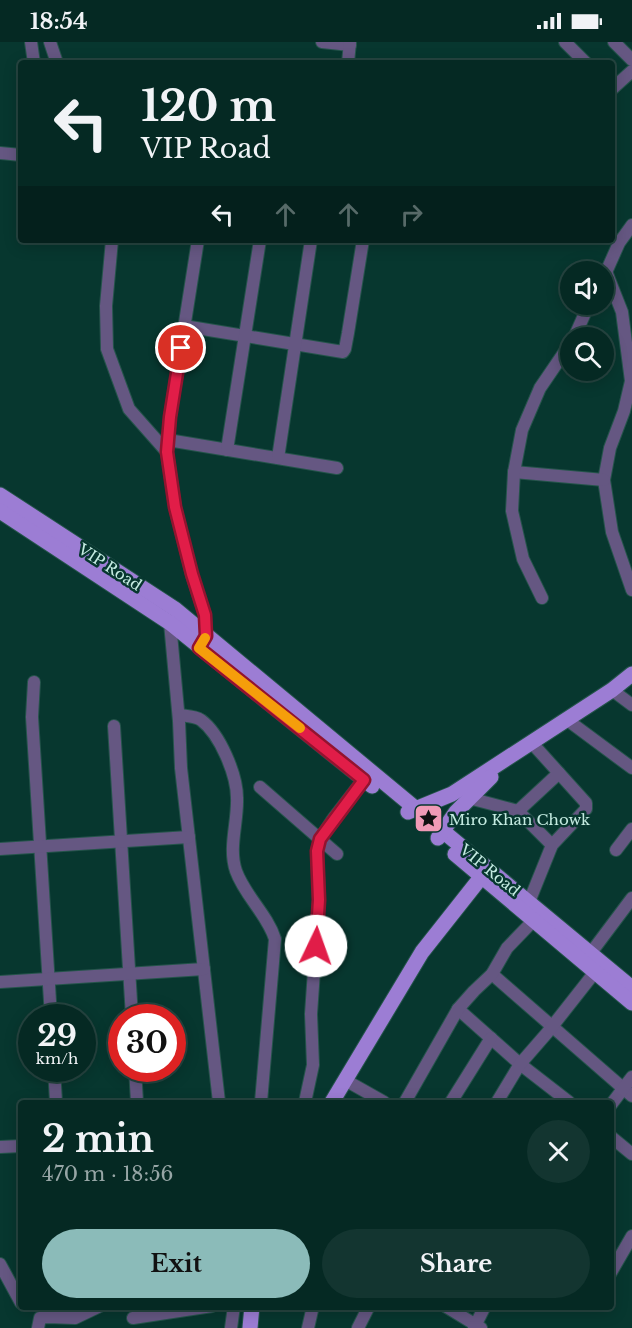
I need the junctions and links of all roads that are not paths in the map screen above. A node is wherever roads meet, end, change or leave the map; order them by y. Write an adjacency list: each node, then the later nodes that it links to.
1 (31, 42): 7 (street)
2 (50, 42): 8 (street)
3 (322, 42): 6 (street)
4 (565, 42): 10 (street)
5 (614, 42): 11 (street)
6 (350, 44): 9 (street)
7 (34, 60)
8 (56, 60)
9 (348, 60)
10 (583, 60)
11 (632, 60)
12 (632, 71): 13 (street)
13 (615, 86)
14 (0, 153): 15 (street)
15 (18, 155)
16 (632, 225): 22 (street)
17 (112, 243): 29 (street)
18 (198, 243): 24 (street)
19 (260, 243): 25 (street)
20 (311, 243): 26 (street)
21 (363, 243): 26 (street)
22 (611, 261)
23 (614, 295): 28 (street)
24 (184, 326): 25 (street); 29 (street)
25 (245, 335): 26 (street); 30 (street)
26 (295, 344): 31 (street)
27 (560, 359): 33 (street)
28 (632, 381): 34 (street)
29 (168, 446): 30 (street); 40 (street)
30 (228, 450): 31 (street)
31 (278, 458): 32 (street)
32 (337, 468)
33 (514, 472): 34 (street); 38 (street)
34 (604, 480): 37 (street)
35 (0, 495): 40 (main road, VIP Road)
36 (0, 510): 39 (main road, VIP Road)
37 (632, 588)
38 (542, 598)
39 (170, 623): 40 (main road, VIP Road); 45 (street)
40 (203, 642): 51 (main road, VIP Road); 54 (main road, VIP Road)
41 (632, 674): 43 (main road)
42 (34, 682): 62 (street)
43 (612, 690): 44 (street); 46 (main road)
44 (632, 705)
45 (179, 715): 58 (street); 93 (street)
46 (566, 719): 48 (main road); 49 (street)
47 (114, 726): 60 (street)
48 (526, 745): 50 (street); 53 (main road); 54 (main road)
49 (632, 768)
50 (559, 773): 55 (street); 61 (street)
51 (364, 780): 54 (main road, VIP Road); 59 (street)
52 (260, 787): 59 (street)
53 (469, 798): 55 (street); 57 (main road)
54 (411, 811): 57 (main road, VIP Road)
55 (518, 811): 61 (street)
56 (632, 829): 64 (street)
57 (440, 835): 66 (main road, VIP Road)
58 (189, 837): 60 (street); 71 (street)
59 (320, 839): 65 (street); 94 (street)
60 (121, 843): 62 (street); 73 (street)
61 (552, 845): 68 (street)
62 (40, 847): 63 (street); 75 (street)
63 (0, 849)
64 (616, 850)
65 (337, 854)
66 (484, 872): 68 (main road, VIP Road); 69 (main road, VIP Road); 86 (main road)
67 (632, 898): 70 (street)
68 (529, 902): 70 (main road, VIP Road)
69 (533, 921): 72 (main road, VIP Road); 74 (street)
70 (590, 954): 77 (main road, VIP Road)
71 (204, 969): 73 (street); 92 (street)
72 (596, 972): 78 (main road, VIP Road); 82 (street)
73 (129, 974): 75 (street); 80 (street)
74 (492, 974): 81 (street); 82 (street)
75 (48, 979): 76 (street); 79 (street)
76 (0, 982)
77 (632, 988)
78 (632, 1002)
79 (50, 1004)
80 (131, 1004)
81 (458, 1009): 83 (street); 97 (street)
82 (552, 1027): 84 (street); 89 (street)
83 (491, 1038): 84 (street); 98 (street)
84 (520, 1064): 99 (street); 100 (street)
85 (632, 1077): 89 (street)
86 (345, 1080): 95 (main road); 96 (street)
87 (55, 1082): 90 (street)
88 (136, 1082): 91 (street)
89 (628, 1092): 101 (street)
90 (56, 1100)
91 (137, 1100)
92 (219, 1100)
93 (261, 1100)
94 (305, 1100)
95 (333, 1100)
96 (380, 1100)
97 (406, 1100)
98 (452, 1100)
99 (498, 1100)
100 (566, 1100)
101 (614, 1103)
102 (614, 1139): 105 (street)
103 (18, 1146): 104 (street)
104 (0, 1147)
105 (632, 1154)
106 (632, 1236): 108 (street)
107 (0, 1264): 109 (street)
108 (614, 1267)
109 (18, 1297)
110 (94, 1310): 119 (street)
111 (186, 1310): 118 (street)
112 (233, 1310): 123 (street)
113 (252, 1310): 120 (main road)
114 (312, 1310): 124 (street)
115 (367, 1310): 125 (street)
116 (451, 1310): 121 (street)
117 (483, 1310): 121 (street)
118 (133, 1318)
119 (75, 1323): 122 (street)
120 (253, 1327)
121 (477, 1327)
122 (38, 1328)
123 (231, 1328)
124 (308, 1328)
125 (358, 1328)

